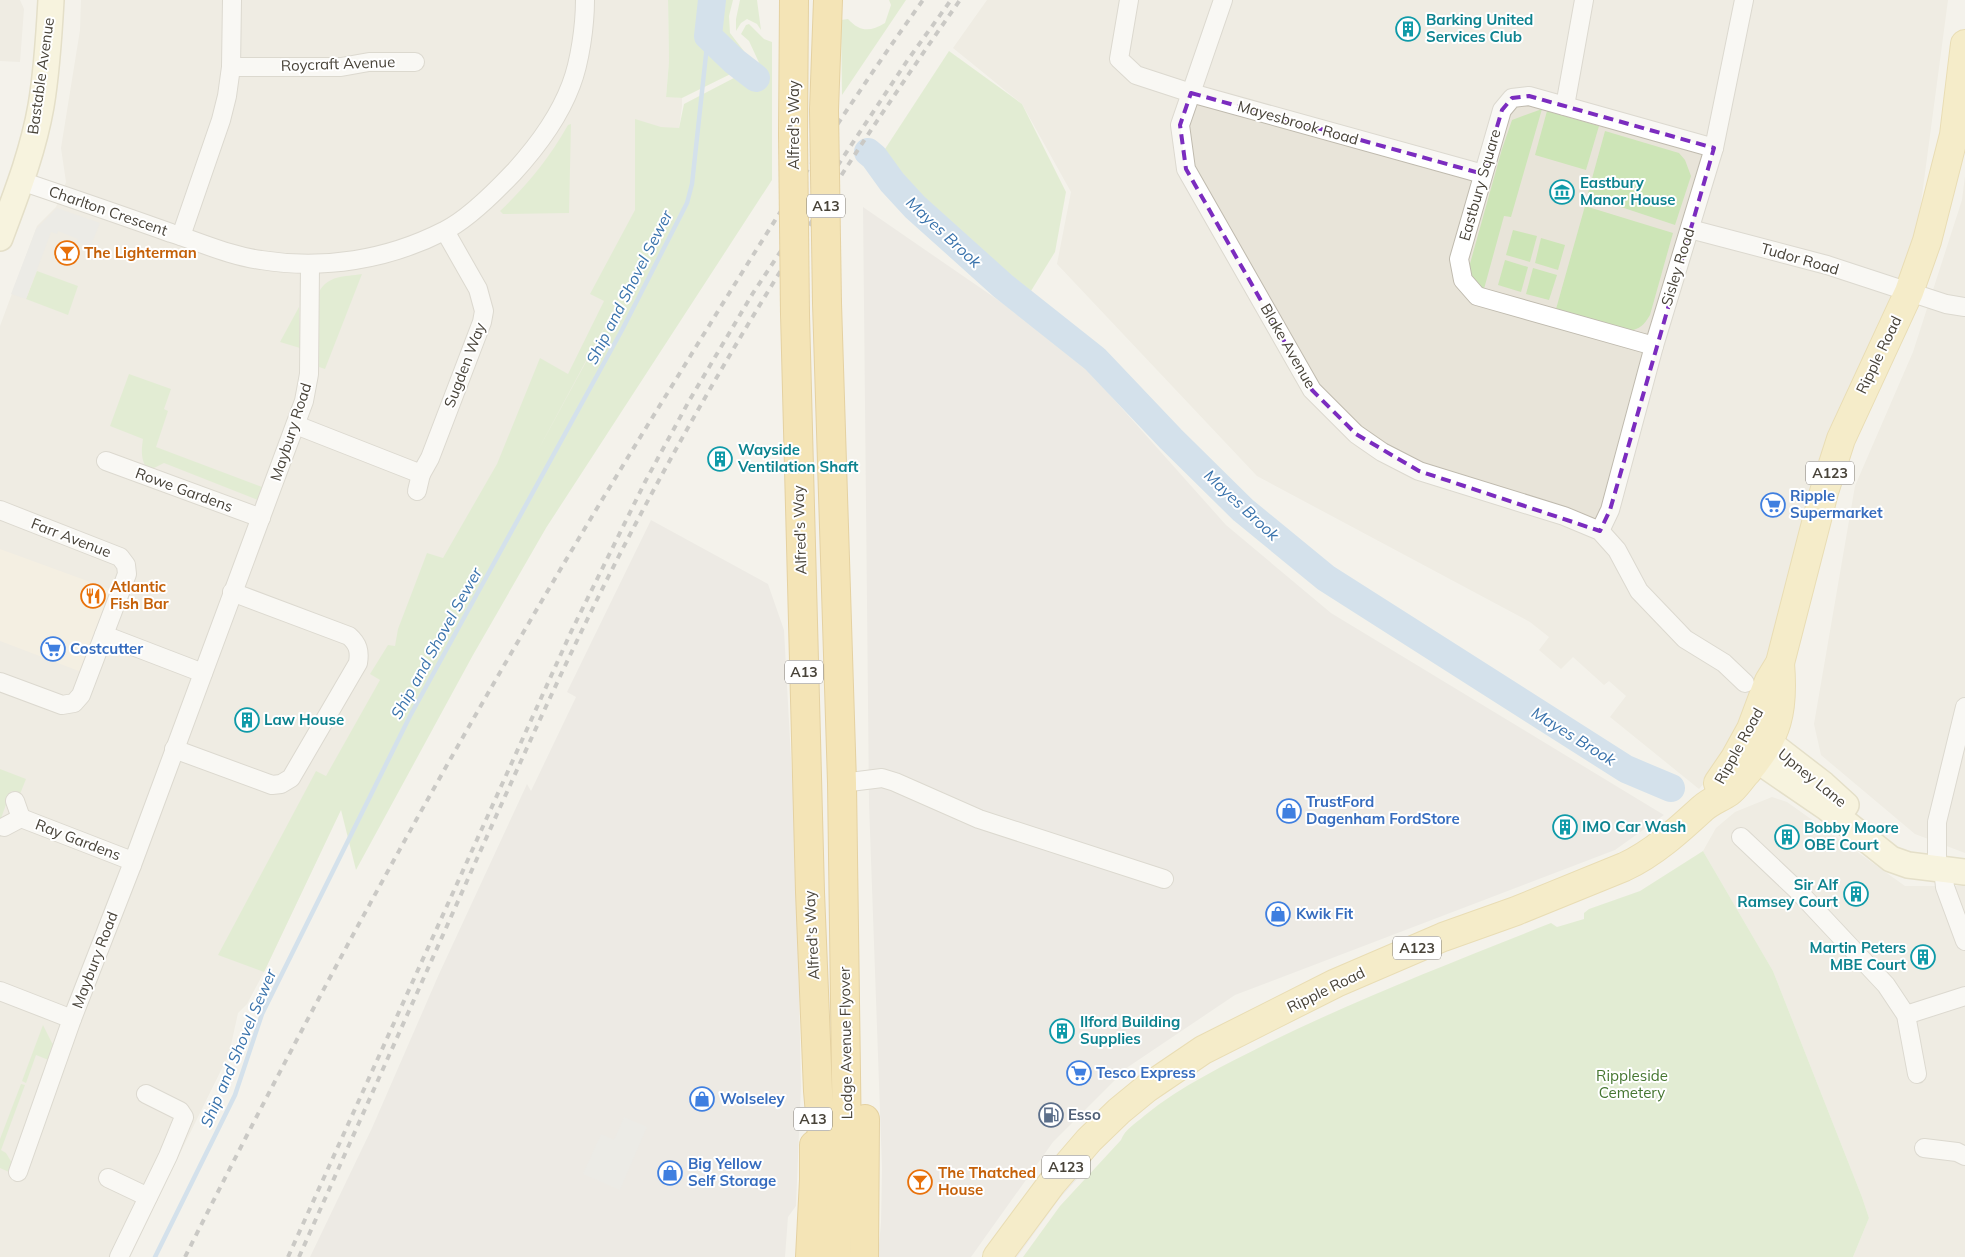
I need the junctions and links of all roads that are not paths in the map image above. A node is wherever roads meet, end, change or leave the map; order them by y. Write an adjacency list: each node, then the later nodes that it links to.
1 (51, 0): 17 (street, Bastable Avenue)
2 (232, 0): 12 (street)
3 (585, 0): 19 (street, Charlton Crescent)
4 (794, 0): 53 (highway, Alfred's Way / A13, bridge)
5 (828, 0): 39 (highway, Alfred's Way / A13, bridge)
6 (1129, 0): 13 (street, Mayesbrook Road)
7 (1223, 0): 13 (street, Blake Avenue)
8 (1584, 0): 14 (street)
9 (1744, 0): 15 (street, Sisley Road)
10 (1965, 44): 23 (main road, Ripple Road / A123)
11 (415, 62): 12 (street, Roycraft Avenue)
12 (231, 67): 20 (street)
13 (1191, 93): 16 (street, Mayesbrook Road); 30 (street, Blake Avenue)
14 (1565, 106): 15 (street, Eastbury Square); 16 (street, Eastbury Square)
15 (1714, 148): 18 (street, Sisley Road)
16 (1483, 174): 25 (street, Eastbury Square)
17 (21, 181): 20 (street, Charlton Crescent); 21 (street, Bastable Avenue)
18 (1690, 229): 23 (street, Tudor Road); 25 (street, Sisley Road)
19 (445, 231): 22 (street, Charlton Crescent); 26 (street, Sugden Way)
20 (181, 236): 22 (street, Charlton Crescent)
21 (0, 238)
22 (310, 265): 26 (street, Maybury Road)
23 (1909, 292): 24 (street, Tudor Road); 37 (main road, Ripple Road / A123)
24 (1965, 307)
25 (1654, 346): 30 (street, Sisley Road)
26 (296, 425): 29 (street, Maybury Road)
27 (106, 461): 29 (street, Rowe Gardens)
28 (0, 510): 32 (street, Farr Avenue)
29 (261, 518): 31 (street, Maybury Road)
30 (1600, 531): 35 (street, Blake Avenue)
31 (232, 592): 33 (street, Maybury Road); 38 (street)
32 (104, 634): 33 (street); 34 (street, Farr Avenue)
33 (203, 673): 38 (street, Maybury Road)
34 (0, 682)
35 (1746, 683)
36 (1965, 707): 45 (street)
37 (1753, 747): 45 (street, Upney Lane); 66 (main road, Ripple Road / A123)
38 (174, 749): 44 (street, Maybury Road)
39 (842, 783): 46 (street); 47 (highway, Alfred's Way / A13)
40 (15, 801): 41 (street, Ray Gardens)
41 (21, 818): 42 (street, Ray Gardens); 44 (street, Ray Gardens)
42 (4, 827)
43 (1741, 837): 51 (street)
44 (132, 865): 52 (street, Maybury Road)
45 (1943, 869): 48 (street)
46 (1164, 879)
47 (843, 887): 61 (highway, Lodge Avenue Flyover / A13); 65 (highway, A13)
48 (1965, 941)
49 (0, 991): 52 (street)
50 (1965, 996): 51 (street)
51 (1906, 1015): 54 (street)
52 (72, 1020): 58 (street, Maybury Road)
53 (816, 1030): 61 (highway, Lodge Avenue Flyover / A13); 63 (highway, A13)
54 (1917, 1074)
55 (146, 1094): 60 (street)
56 (1924, 1148): 57 (street)
57 (1965, 1156)
58 (18, 1172)
59 (108, 1178): 60 (street)
60 (148, 1197): 62 (street)
61 (839, 1198): 64 (highway, Lodge Avenue Flyover / A13)
62 (119, 1257)
63 (810, 1257)
64 (836, 1257)
65 (864, 1257)
66 (997, 1257)

